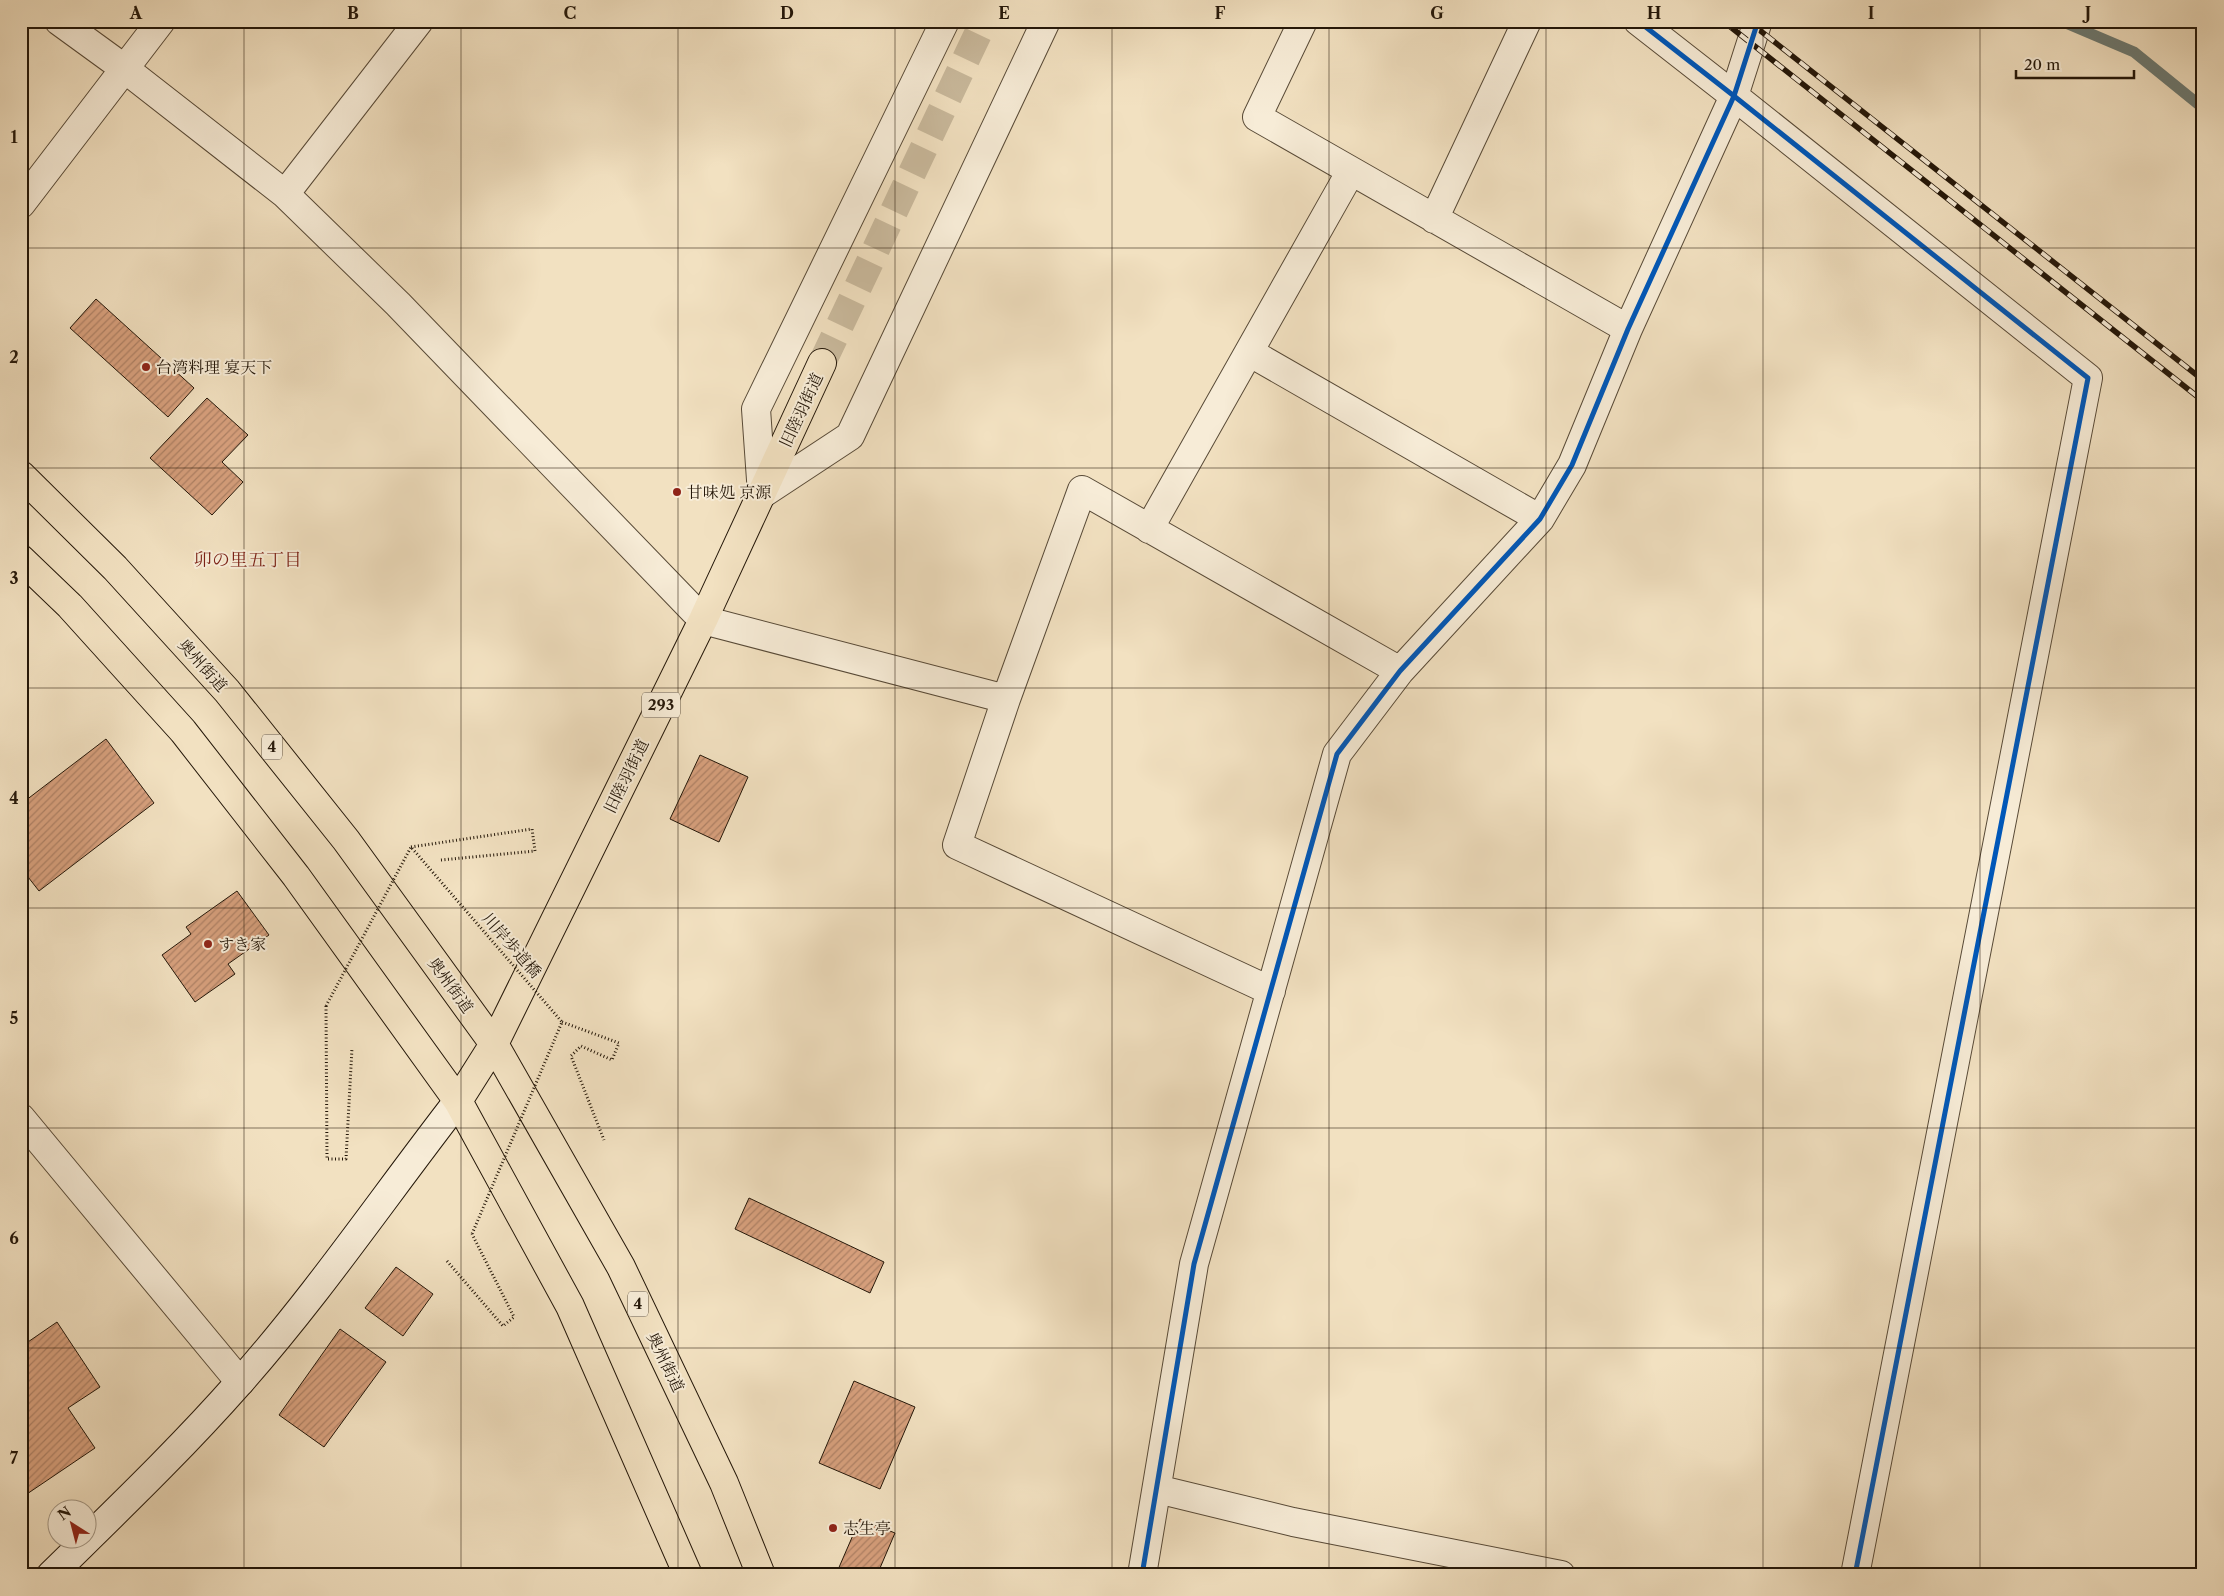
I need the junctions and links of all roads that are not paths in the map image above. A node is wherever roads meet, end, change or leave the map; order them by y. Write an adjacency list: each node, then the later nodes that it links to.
1 (59, 21): 10 (street)
2 (161, 21): 10 (street)
3 (419, 21): 13 (street)
4 (945, 21): 20 (street)
5 (1046, 21): 20 (street)
6 (1303, 21): 12 (street)
7 (1527, 21): 15 (street)
8 (1638, 21): 11 (street)
9 (1758, 21): 11 (street)
10 (124, 69): 13 (street); 14 (street)
11 (1734, 96): 16 (street); 38 (street)
12 (1351, 171): 15 (street); 17 (street)
13 (285, 194): 24 (street)
14 (21, 204)
15 (1434, 218): 16 (street)
16 (1628, 329): 21 (street)
17 (1249, 352): 21 (street); 22 (street)
18 (822, 363): 20 (highway, 旧陸羽街道 / 293)
19 (21, 475): 28 (highway, 奥州街道 / 4)
20 (762, 494): 24 (highway, 旧陸羽街道 / 293)
21 (1540, 519): 25 (street)
22 (1149, 529): 25 (street); 26 (street)
23 (21, 559): 29 (highway)
24 (703, 620): 26 (street); 28 (highway, 旧陸羽街道 / 293)
25 (1400, 671): 27 (street)
26 (1006, 699): 27 (street)
27 (1271, 991): 32 (street)
28 (494, 1044): 29 (highway, 旧陸羽街道 / 293); 35 (highway, 奥州街道 / 4)
29 (458, 1101): 31 (street); 34 (highway)
30 (21, 1118): 31 (street)
31 (240, 1382): 33 (street)
32 (1157, 1489): 36 (street); 37 (street)
33 (51, 1575)
34 (688, 1575)
35 (761, 1575)
36 (1142, 1575)
37 (1561, 1575)
38 (1855, 1575)

